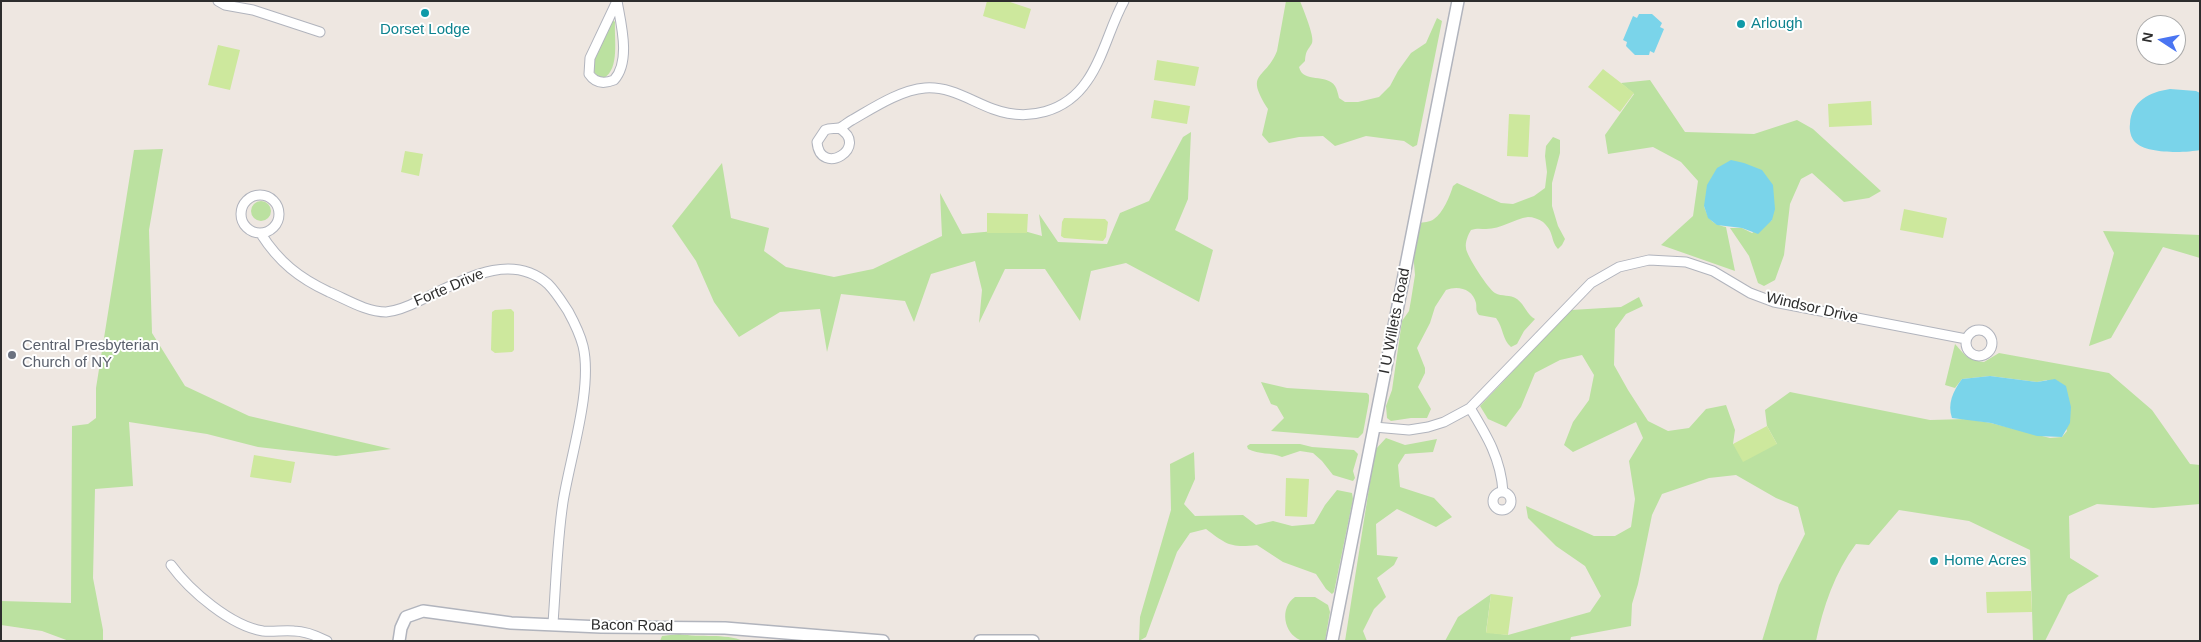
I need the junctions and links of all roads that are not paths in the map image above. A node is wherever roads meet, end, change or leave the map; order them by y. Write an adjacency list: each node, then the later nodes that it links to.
1 (218, 1): 5 (street)
2 (617, 1): 2 (street)
3 (1124, 1): 6 (street)
4 (1458, 1): 10 (street, I U Willets Road)
5 (320, 32)
6 (839, 128)
7 (262, 234): 7 (street, Forte Drive); 13 (street, Forte Drive)
8 (1966, 339): 9 (street, Windsor Drive)
9 (1470, 408): 10 (street, Windsor Drive); 11 (street)
10 (1374, 427): 19 (street, I U Willets Road)
11 (1503, 492)
12 (171, 564): 14 (street)
13 (553, 623): 15 (street, Bacon Road); 16 (street, Bacon Road)
14 (327, 641)
15 (399, 641)
16 (883, 641)
17 (980, 641): 18 (street)
18 (1033, 641)
19 (1332, 641)

